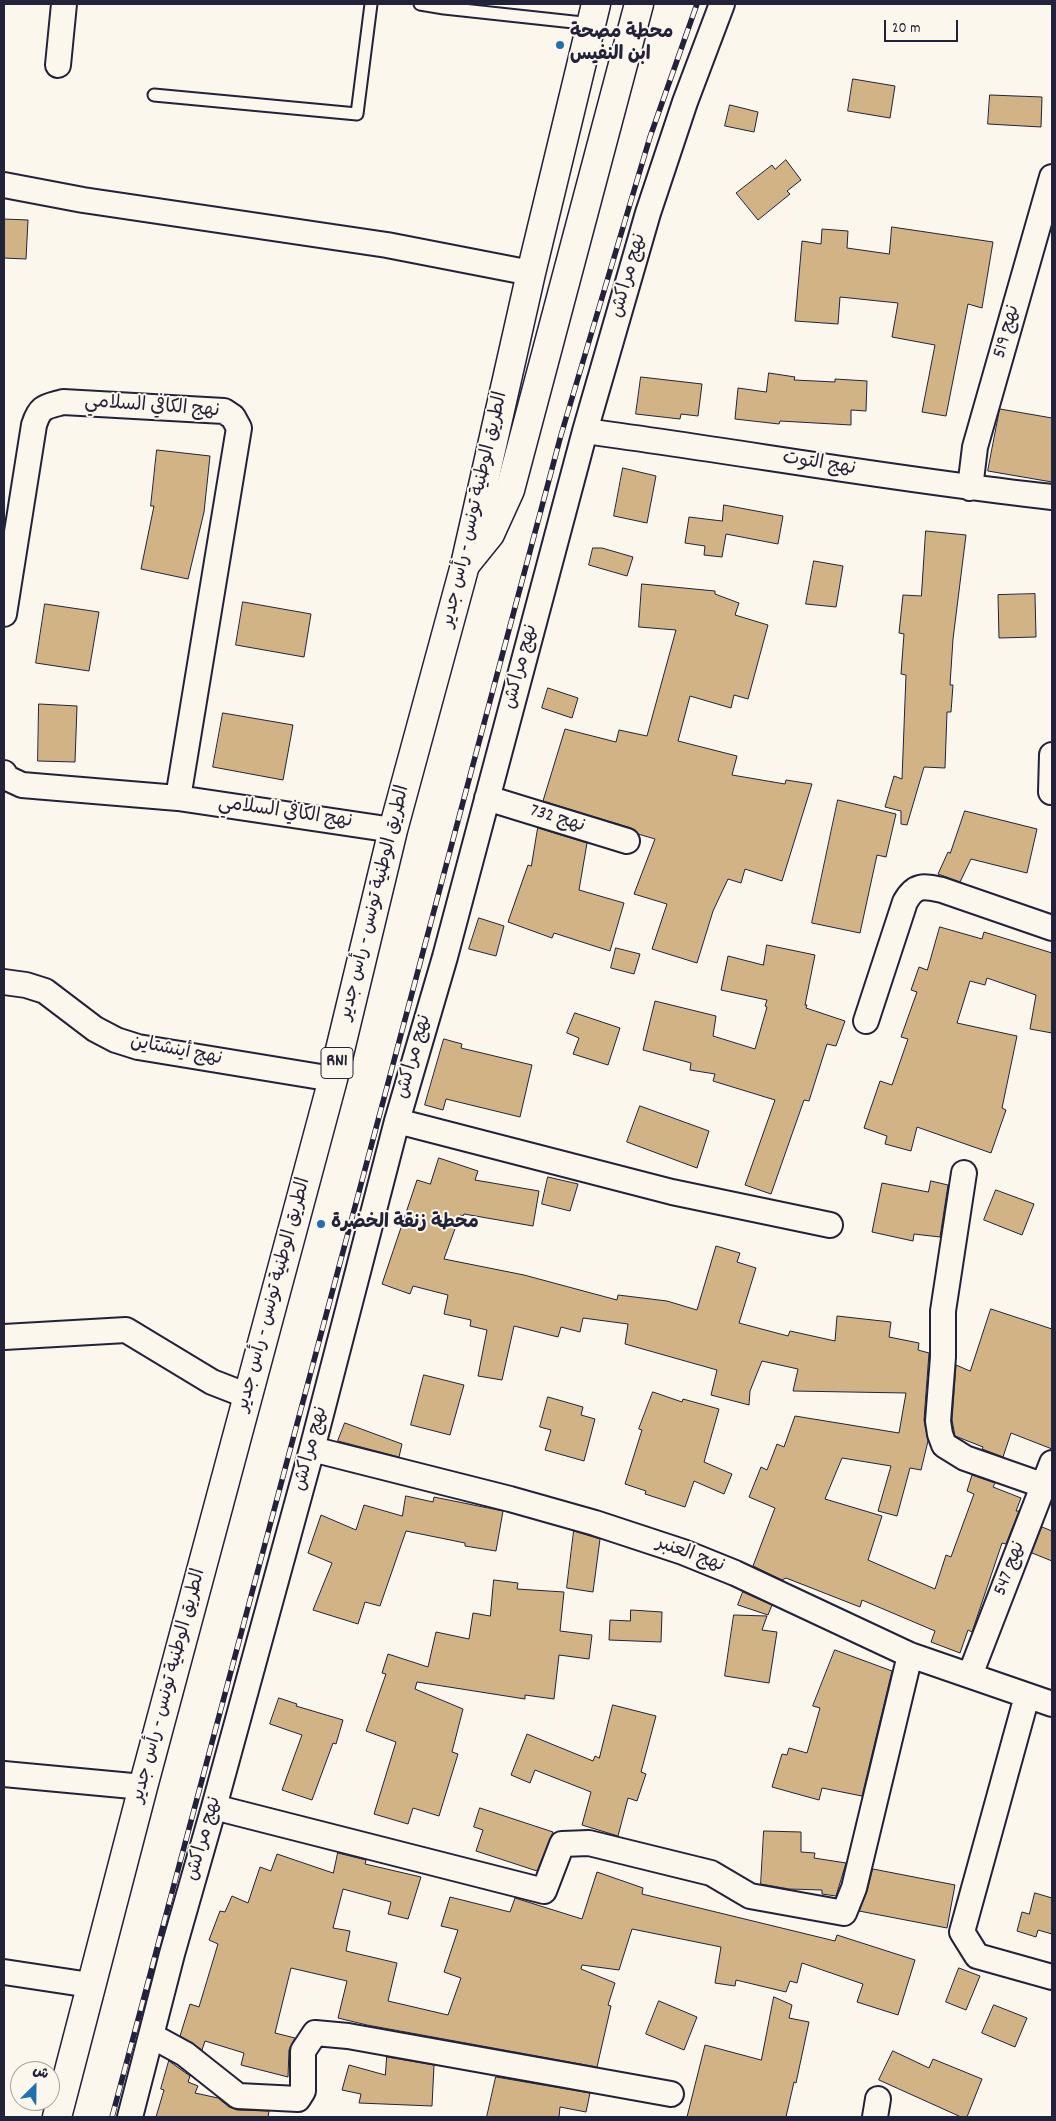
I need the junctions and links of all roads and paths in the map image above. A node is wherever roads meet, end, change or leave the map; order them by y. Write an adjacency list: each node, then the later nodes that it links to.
1 (64, 4): 8 (street)
2 (371, 4): 9 (lane)
3 (420, 4): 6 (lane)
4 (639, 4): 16 (main road)
5 (722, 4): 13 (street, نهج مراكش)
6 (446, 6): 7 (lane)
7 (594, 14): 12 (main road, الطريق الوطنية تونس - رأس جدير / RN1)
8 (58, 65)
9 (154, 95)
10 (1052, 177): 14 (street, نهج 519)
11 (4, 185): 12 (street)
12 (531, 273): 16 (main road, الطريق الوطنية تونس - رأس جدير / RN1)
13 (585, 430): 14 (street, نهج التوت); 22 (street, نهج مراكش)
14 (970, 488): 15 (street, نهج التوت)
15 (1052, 497)
16 (465, 565): 23 (main road, الطريق الوطنية تونس - رأس جدير / RN1)
17 (4, 614): 21 (street, نهج الكافي السلامي)
18 (1052, 755): 20 (street)
19 (4, 773): 21 (street, نهج الكافي السلامي)
20 (1051, 792)
21 (178, 798): 23 (street, نهج الكافي السلامي)
22 (487, 798): 24 (street, نهج 732); 29 (street, نهج مراكش)
23 (393, 830): 28 (main road, الطريق الوطنية تونس - رأس جدير / RN1)
24 (627, 841)
25 (1052, 928): 27 (street)
26 (4, 982): 28 (street, نهج أينشتاين)
27 (866, 1021)
28 (334, 1079): 33 (main road, الطريق الوطنية تونس - رأس جدير / RN1)
29 (396, 1121): 31 (street); 34 (street, نهج مراكش)
30 (964, 1173): 36 (street)
31 (830, 1225)
32 (4, 1337): 33 (street)
33 (248, 1396): 42 (main road, الطريق الوطنية تونس - رأس جدير / RN1)
34 (312, 1449): 37 (street, نهج العنبر); 43 (street, نهج مراكش)
35 (1052, 1463): 36 (street, نهج 547)
36 (1042, 1486): 38 (street, نهج 547)
37 (910, 1655): 38 (street, نهج العنبر); 43 (street)
38 (970, 1675): 39 (street, نهج العنبر)
39 (1027, 1696): 40 (street, نهج العنبر); 45 (street)
40 (1052, 1704)
41 (4, 1774): 42 (street)
42 (143, 1787): 46 (main road, الطريق الوطنية تونس - رأس جدير / RN1)
43 (214, 1806): 47 (street, نهج مراكش)
44 (4, 1972): 46 (street)
45 (1052, 1977)
46 (90, 1985): 49 (main road, الطريق الوطنية تونس - رأس جدير / RN1)
47 (152, 2036): 48 (street); 50 (street, نهج مراكش)
48 (671, 2094)
49 (57, 2117)
50 (130, 2117)

